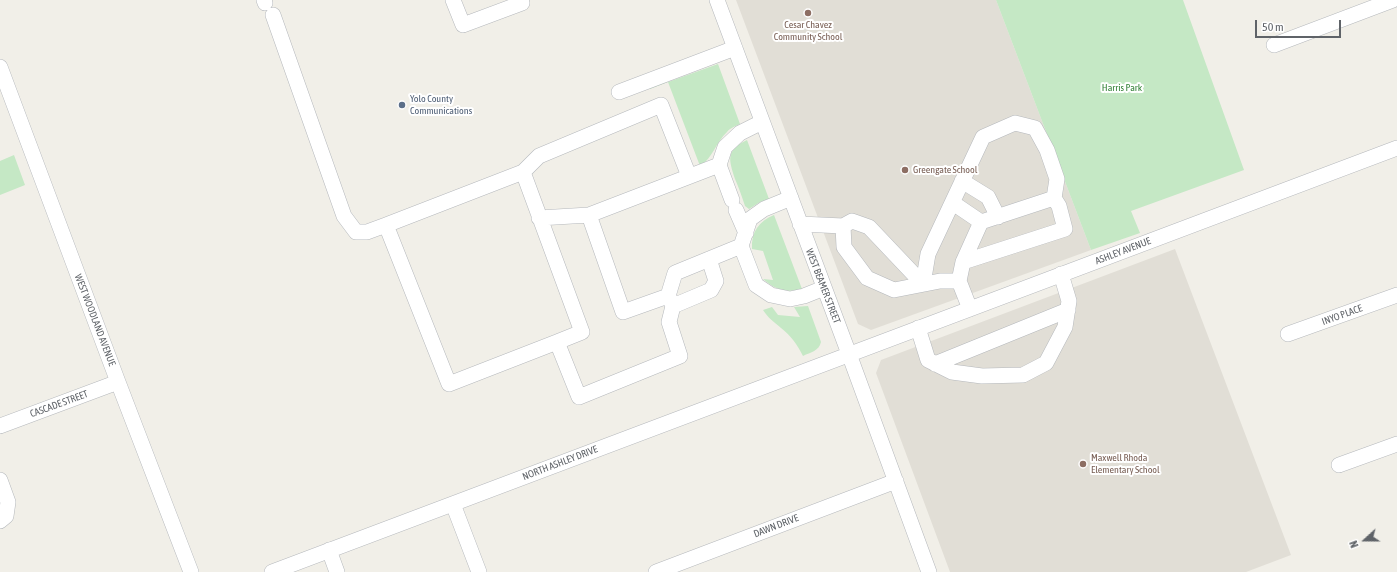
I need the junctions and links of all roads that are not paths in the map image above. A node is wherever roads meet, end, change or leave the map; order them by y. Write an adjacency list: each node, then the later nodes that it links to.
1 (453, 0): 2 (street)
2 (521, 0)
3 (717, 0): 7 (street, WEST BEAMER STREET)
4 (1393, 0): 6 (street)
5 (268, 6): 24 (street)
6 (1274, 45)
7 (735, 48): 9 (street); 10 (street, WEST BEAMER STREET)
8 (0, 67): 42 (street, WEST WOODLAND AVENUE)
9 (618, 92)
10 (762, 122): 12 (street); 16 (street, WEST BEAMER STREET)
11 (1397, 148): 29 (street, ASHLEY AVENUE)
12 (719, 164): 14 (street); 26 (street)
13 (523, 172): 14 (street); 21 (street); 24 (street)
14 (689, 176): 19 (street)
15 (962, 182): 17 (street); 18 (street); 20 (street)
16 (791, 198): 23 (street, WEST BEAMER STREET); 26 (street)
17 (1054, 198): 20 (street); 28 (street)
18 (953, 203): 22 (street); 31 (street)
19 (589, 215): 21 (street); 34 (street)
20 (998, 217): 22 (street)
21 (540, 218): 39 (street)
22 (980, 222): 28 (street)
23 (800, 224): 25 (street); 32 (street, WEST BEAMER STREET)
24 (386, 225): 39 (street)
25 (843, 226): 31 (street); 31 (street)
26 (743, 240): 27 (street); 32 (street)
27 (709, 259): 34 (street); 34 (street)
28 (963, 262): 30 (street)
29 (1061, 274): 35 (street, ASHLEY AVENUE); 36 (street)
30 (959, 280): 31 (street); 35 (street)
31 (923, 284)
32 (824, 288): 40 (street, WEST BEAMER STREET)
33 (1397, 295): 38 (street, INYO PLACE)
34 (671, 301): 39 (street)
35 (970, 309): 37 (street, ASHLEY AVENUE)
36 (1068, 310): 41 (street); 41 (street)
37 (918, 328): 40 (street, ASHLEY AVENUE); 41 (street)
38 (1288, 334)
39 (556, 342)
40 (849, 354): 47 (street, WEST BEAMER STREET); 48 (street, NORTH ASHLEY DRIVE)
41 (935, 364)
42 (118, 382): 43 (street, CASCADE STREET); 51 (street, WEST WOODLAND AVENUE)
43 (0, 426)
44 (1397, 444): 45 (street)
45 (1339, 465)
46 (0, 480): 49 (street)
47 (896, 481): 55 (street, DAWN DRIVE); 56 (street, WEST BEAMER STREET)
48 (453, 504): 50 (street, NORTH ASHLEY DRIVE); 54 (street)
49 (0, 522)
50 (329, 550): 52 (street, NORTH ASHLEY DRIVE); 53 (street)
51 (191, 572)
52 (272, 572)
53 (337, 572)
54 (479, 572)
55 (656, 572)
56 (928, 572)

